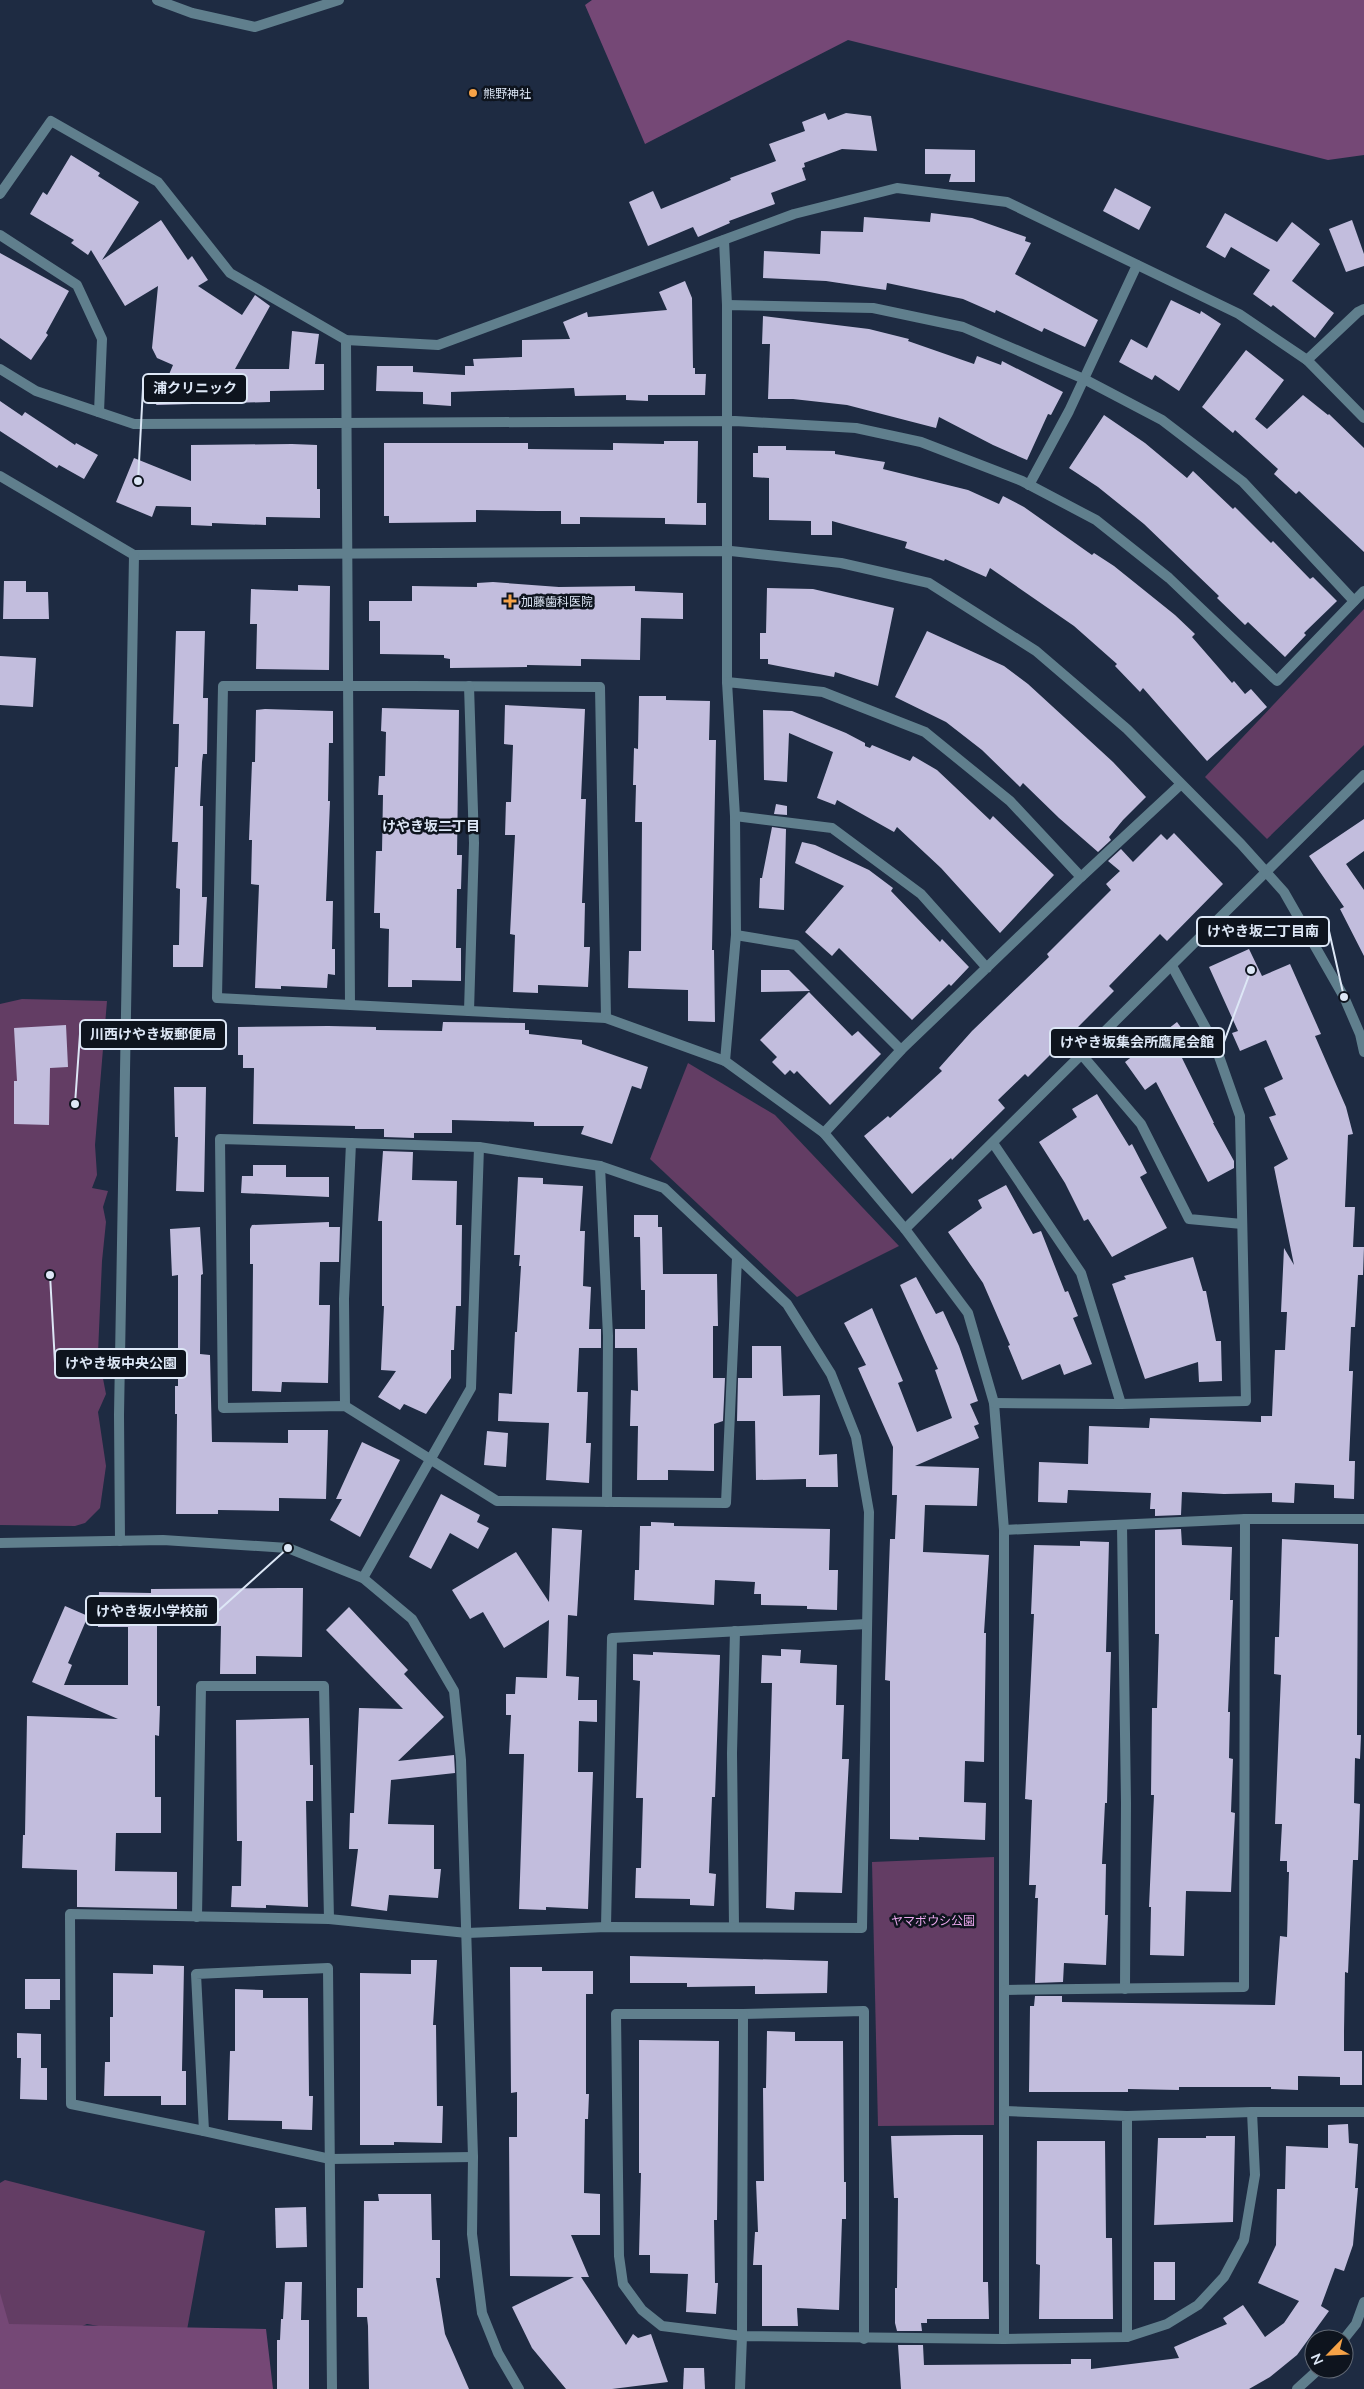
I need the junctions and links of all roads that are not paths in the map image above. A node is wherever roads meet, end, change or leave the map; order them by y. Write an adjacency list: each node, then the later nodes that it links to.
1 (157, 0): 2 (street)
2 (339, 0)
3 (0, 194): 9 (street)
4 (0, 235): 13 (street)
5 (724, 240): 6 (street); 7 (street); 9 (street)
6 (1137, 265): 10 (street); 12 (street)
7 (727, 305): 12 (street); 15 (street)
8 (1364, 309): 10 (street)
9 (346, 340): 16 (street)
10 (1307, 360): 14 (street)
11 (0, 369): 13 (street)
12 (1084, 379): 18 (street); 23 (street)
13 (99, 412): 16 (street)
14 (1364, 418)
15 (727, 421): 16 (street); 18 (street); 19 (street)
16 (346, 425): 20 (street)
17 (0, 476): 21 (street)
18 (1029, 485): 23 (street)
19 (727, 552): 20 (street); 24 (street); 28 (street)
20 (347, 554): 21 (street); 25 (street)
21 (134, 555): 59 (street)
22 (1364, 591): 23 (street)
23 (1354, 601)
24 (727, 682): 29 (street); 31 (street)
25 (348, 686): 26 (street); 35 (street); 35 (street)
26 (469, 686): 36 (street); 37 (street)
27 (1363, 780): 30 (street)
28 (1180, 784): 30 (street); 31 (street)
29 (735, 816): 32 (street); 34 (street)
30 (1266, 873): 33 (street); 39 (street)
31 (1081, 877): 34 (street)
32 (736, 935): 38 (street); 41 (street)
33 (1172, 966): 40 (street); 47 (street)
34 (987, 968): 38 (street)
35 (350, 1005): 36 (street)
36 (469, 1011): 37 (street)
37 (606, 1018): 41 (street)
38 (901, 1050): 42 (street)
39 (1364, 1052)
40 (1082, 1055): 43 (street); 47 (street)
41 (725, 1061): 42 (street)
42 (824, 1133): 48 (street)
43 (993, 1143): 48 (street); 51 (street)
44 (351, 1144): 45 (street); 52 (street); 52 (street)
45 (479, 1147): 46 (street); 53 (street)
46 (600, 1166): 49 (street); 54 (street)
47 (1242, 1224): 51 (street)
48 (906, 1229): 50 (street)
49 (737, 1258): 54 (street); 62 (street)
50 (994, 1403): 51 (street); 58 (street)
51 (1121, 1404)
52 (345, 1406): 53 (street)
53 (430, 1460): 54 (street); 61 (street)
54 (607, 1502)
55 (1364, 1518): 56 (street)
56 (1244, 1519): 57 (street); 69 (street)
57 (1122, 1525): 58 (street); 69 (street)
58 (1004, 1530): 70 (street)
59 (120, 1541): 60 (street); 61 (street)
60 (0, 1543)
61 (363, 1578): 68 (street)
62 (867, 1624): 63 (street); 66 (street)
63 (735, 1631): 66 (street); 67 (street)
64 (197, 1917): 65 (street); 65 (street); 76 (street)
65 (329, 1919): 68 (street)
66 (734, 1926): 67 (street)
67 (606, 1927): 68 (street)
68 (467, 1933): 77 (street)
69 (1125, 1989): 70 (street)
70 (1005, 1990): 72 (street)
71 (742, 2014): 81 (street); 81 (street); 83 (street)
72 (1005, 2111): 75 (street); 84 (street)
73 (1252, 2112): 74 (street); 75 (street); 82 (street)
74 (1364, 2112)
75 (1126, 2116): 82 (street)
76 (204, 2131): 78 (street); 78 (street)
77 (473, 2157): 78 (street); 87 (street)
78 (330, 2159): 86 (street)
79 (1364, 2302): 80 (street)
80 (1352, 2329)
81 (742, 2336): 83 (street); 88 (street)
82 (1128, 2338): 84 (street)
83 (864, 2339): 84 (street)
84 (1004, 2339)
85 (1308, 2379): 89 (street)
86 (332, 2389)
87 (519, 2389)
88 (740, 2389)
89 (1297, 2389)

